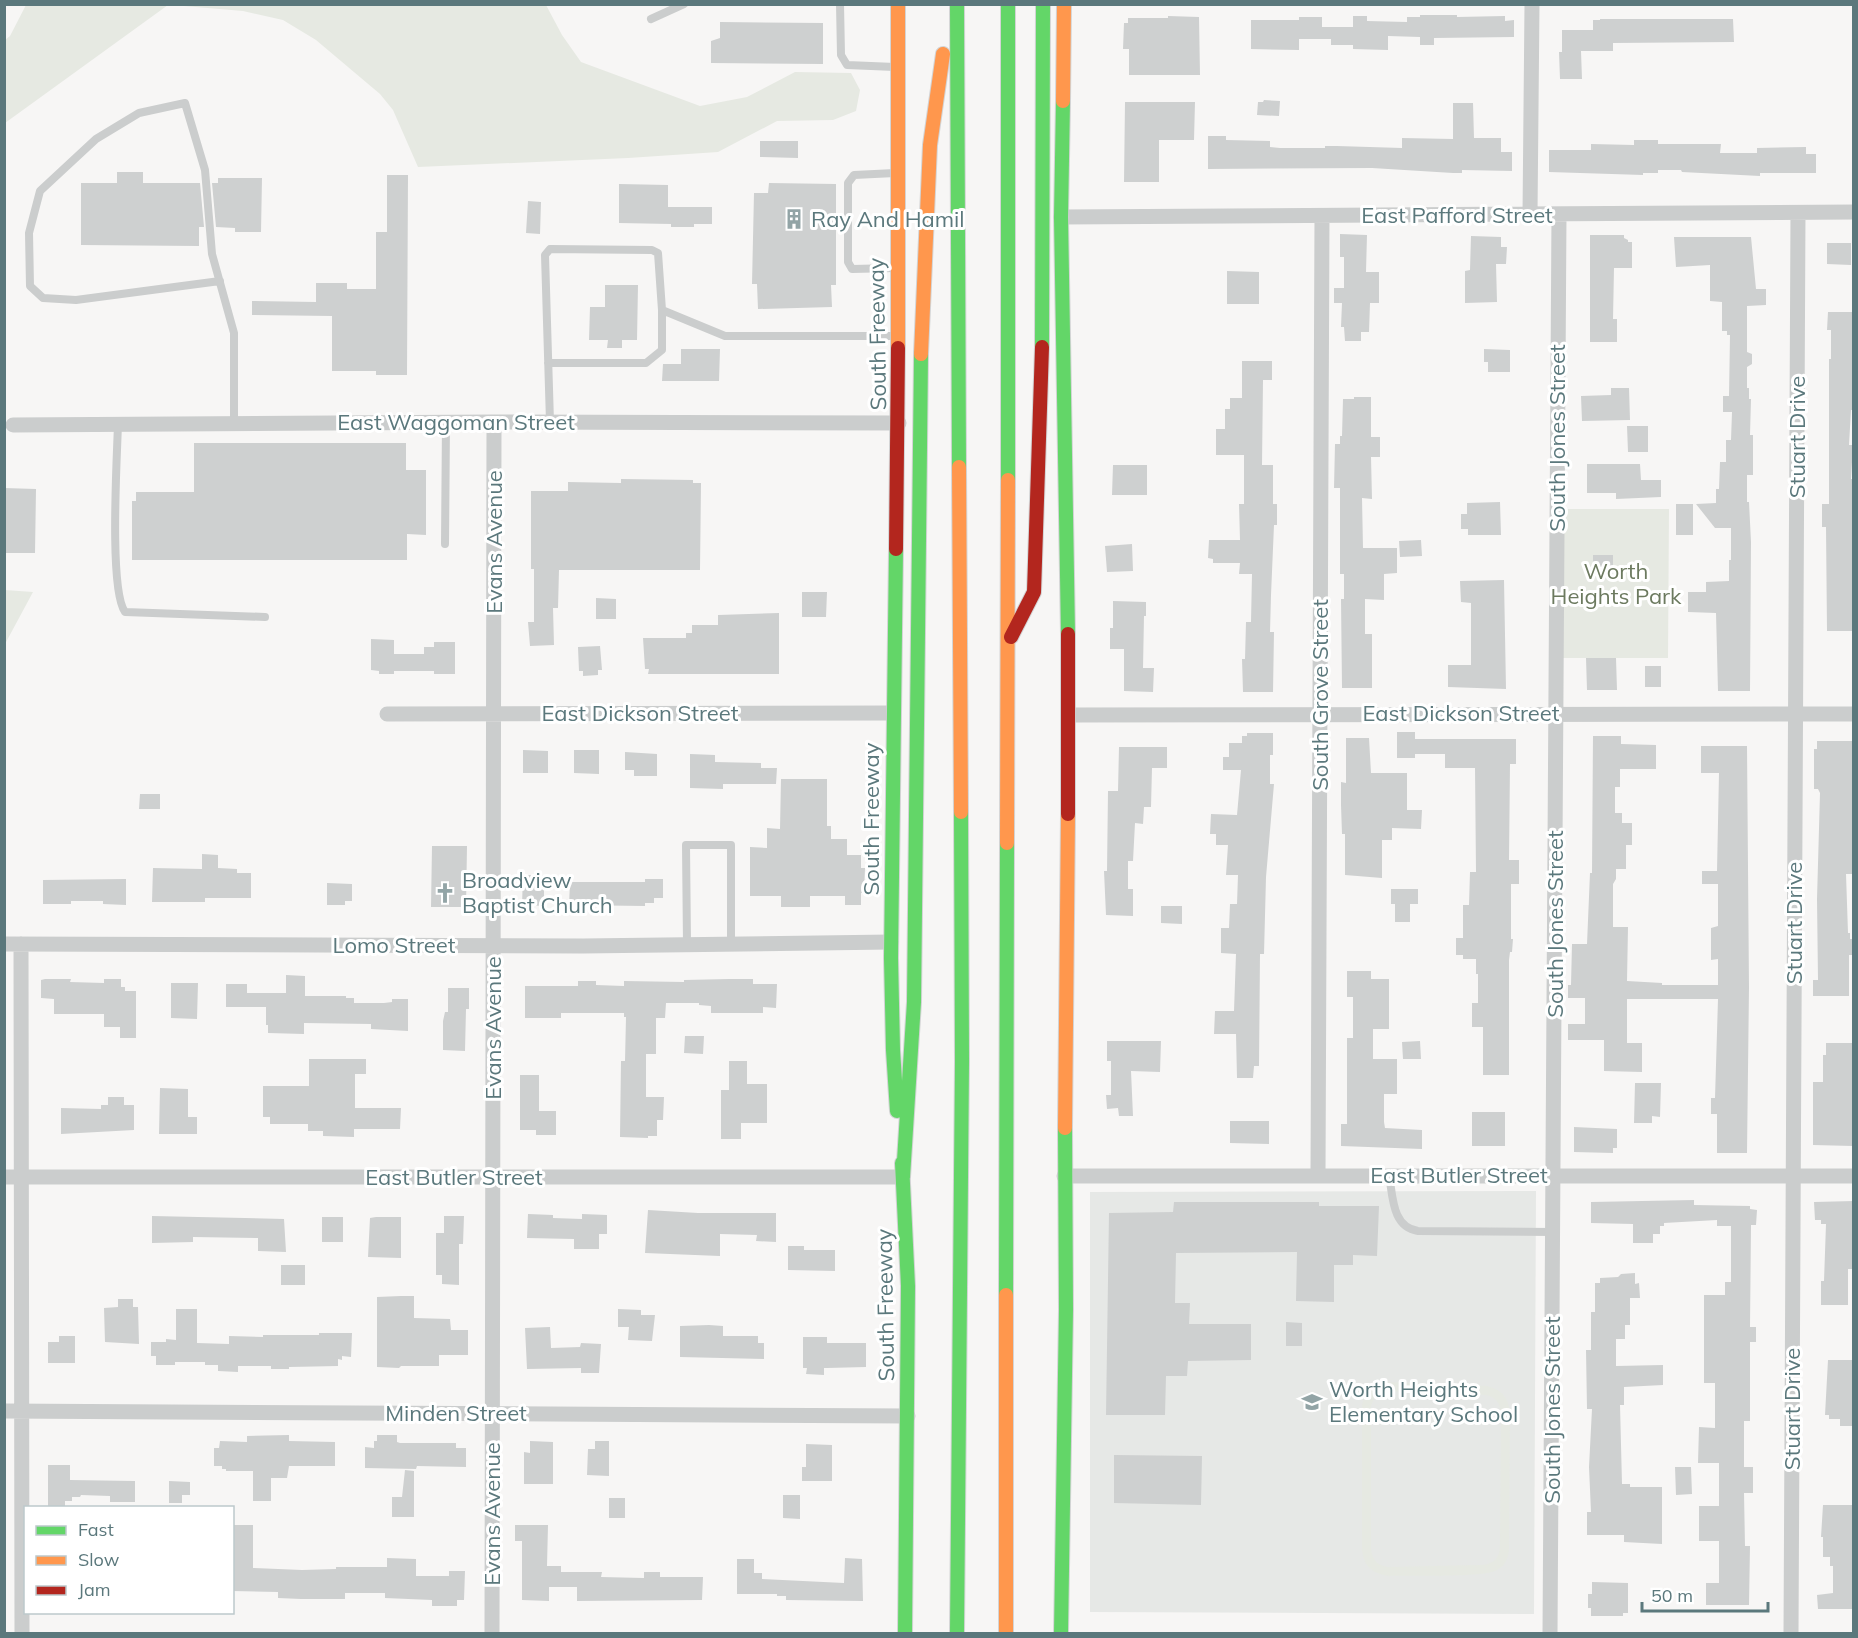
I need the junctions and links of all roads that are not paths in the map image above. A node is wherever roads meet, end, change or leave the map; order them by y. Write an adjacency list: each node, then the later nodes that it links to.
1 (684, 4): 10 (lane)
2 (840, 4): 11 (lane)
3 (898, 4): 11 (main road, South Freeway)
4 (950, 4): 57 (main road)
5 (957, 4): 66 (main road)
6 (1008, 4): 33 (main road)
7 (1043, 4): 33 (main road)
8 (1064, 4): 18 (main road)
9 (1532, 4): 15 (street)
10 (651, 19)
11 (897, 67): 12 (main road, South Freeway)
12 (896, 173): 19 (main road, South Freeway); 19 (lane)
13 (1854, 212): 14 (street, East Pafford Street)
14 (1798, 213): 16 (street, East Pafford Street); 39 (street, Stuart Drive)
15 (1530, 214): 16 (street, East Pafford Street); 17 (street, East Pafford Street)
16 (1558, 214): 36 (street, South Jones Street)
17 (1322, 216): 18 (street, East Pafford Street); 35 (street, South Grove Street)
18 (1061, 217): 41 (main road)
19 (897, 268): 22 (main road, South Freeway)
20 (220, 281): 20 (lane); 27 (lane)
21 (662, 310): 22 (lane); 23 (lane); 23 (lane)
22 (898, 336): 28 (main road, South Freeway)
23 (548, 363): 26 (lane)
24 (446, 422): 25 (street, East Waggoman Street); 27 (street, East Waggoman Street); 31 (lane)
25 (494, 422): 26 (street, East Waggoman Street); 38 (street, Evans Avenue)
26 (550, 422): 28 (street, East Waggoman Street)
27 (234, 423): 29 (street, East Waggoman Street)
28 (899, 423): 34 (main road, South Freeway)
29 (118, 424): 30 (street, East Waggoman Street); 32 (lane)
30 (13, 425)
31 (445, 544)
32 (265, 617)
33 (1009, 641): 67 (main road)
34 (893, 713): 38 (street, East Dickson Street); 42 (main road, South Freeway)
35 (1320, 713): 36 (street, East Dickson Street); 41 (street, East Dickson Street); 48 (street, South Grove Street)
36 (1556, 713): 39 (street, East Dickson Street); 50 (street, South Jones Street)
37 (387, 714): 38 (street, East Dickson Street)
38 (494, 714): 46 (street, Evans Avenue)
39 (1795, 714): 40 (street, East Dickson Street); 52 (street, Stuart Drive)
40 (1854, 714)
41 (1069, 715): 51 (main road)
42 (891, 942): 45 (street, Lomo Street); 57 (main road, South Freeway)
43 (4, 944): 44 (street, Lomo Street)
44 (21, 944): 46 (street, Lomo Street); 55 (street)
45 (731, 944): 47 (street, Lomo Street); 47 (lane)
46 (493, 945): 47 (street, Lomo Street); 56 (street, Evans Avenue)
47 (687, 945)
48 (1318, 1175): 49 (street, East Butler Street); 51 (street, East Butler Street)
49 (1389, 1175): 50 (street, East Butler Street); 58 (lane)
50 (1553, 1175): 52 (street, East Butler Street); 58 (street, South Jones Street)
51 (1064, 1176): 68 (main road)
52 (1793, 1176): 53 (street, East Butler Street); 70 (street, Stuart Drive)
53 (1854, 1176)
54 (4, 1177): 55 (street, East Butler Street)
55 (22, 1177): 56 (street, East Butler Street); 60 (street)
56 (493, 1177): 57 (street, East Butler Street); 61 (street, Evans Avenue)
57 (903, 1177): 62 (main road, South Freeway)
58 (1553, 1232): 69 (street, South Jones Street)
59 (4, 1410): 60 (street, Minden Street)
60 (22, 1411): 61 (street, Minden Street); 63 (street)
61 (492, 1413): 62 (street, Minden Street); 64 (street, Evans Avenue)
62 (908, 1416): 65 (main road, South Freeway)
63 (22, 1634)
64 (492, 1634)
65 (905, 1634)
66 (957, 1634)
67 (1006, 1634)
68 (1061, 1634)
69 (1551, 1634)
70 (1791, 1634)

